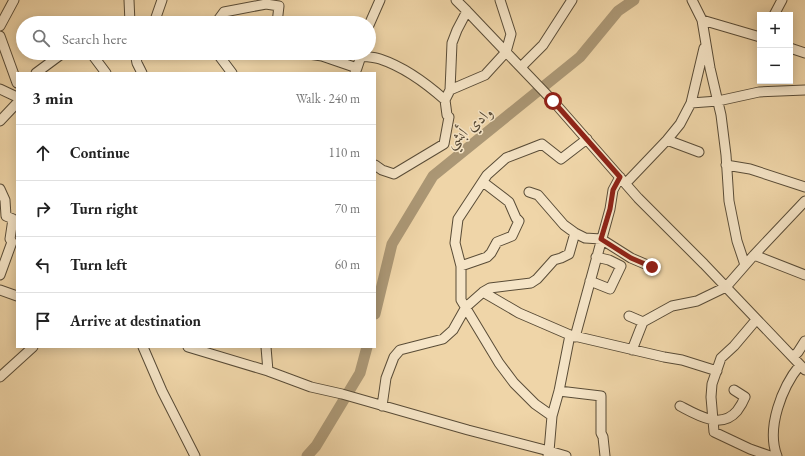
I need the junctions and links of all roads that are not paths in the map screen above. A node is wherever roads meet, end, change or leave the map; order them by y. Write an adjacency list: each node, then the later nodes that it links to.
1 (14, 0): 19 (street)
2 (129, 0): 13 (street)
3 (162, 0): 14 (street)
4 (380, 0): 17 (street)
5 (456, 0): 11 (street)
6 (500, 0): 24 (street)
7 (572, 0): 34 (street)
8 (692, 0): 18 (street)
9 (782, 0): 12 (street)
10 (267, 2): 15 (street); 16 (street)
11 (467, 11): 24 (street); 41 (street)
12 (776, 12)
13 (130, 16)
14 (156, 16)
15 (221, 16)
16 (278, 16)
17 (373, 16)
18 (702, 20): 21 (street); 22 (street)
19 (0, 26)
20 (0, 36): 39 (street)
21 (757, 36)
22 (705, 43): 45 (street); 46 (street)
23 (793, 49): 25 (street)
24 (506, 52): 34 (street); 41 (street)
25 (805, 53)
26 (376, 58): 44 (street)
27 (54, 60): 35 (street)
28 (96, 60): 36 (street)
29 (136, 60): 37 (street)
30 (222, 60): 38 (street)
31 (332, 60): 33 (street)
32 (360, 60): 33 (street)
33 (356, 70)
34 (524, 70): 49 (street)
35 (37, 72)
36 (105, 72)
37 (142, 72)
38 (231, 72)
39 (16, 80)
40 (0, 88): 43 (street)
41 (450, 90): 44 (street)
42 (805, 90): 45 (street)
43 (16, 96)
44 (445, 100): 53 (street)
45 (718, 101): 46 (street); 52 (street)
46 (691, 103): 50 (street)
47 (16, 104): 48 (street)
48 (0, 121)
49 (587, 139): 54 (street); 55 (street)
50 (667, 140): 51 (street); 54 (street)
51 (699, 152)
52 (726, 164): 56 (street); 64 (street)
53 (376, 166)
54 (623, 180): 61 (street); 70 (street)
55 (483, 182): 65 (street); 65 (street)
56 (805, 187)
57 (0, 189): 68 (street)
58 (529, 192): 60 (street)
59 (805, 201): 62 (street)
60 (575, 233): 61 (street); 72 (street)
61 (601, 239): 63 (street); 66 (street)
62 (754, 255): 64 (street); 67 (street)
63 (596, 257): 69 (street); 69 (street)
64 (745, 265): 70 (street)
65 (462, 266): 74 (street)
66 (652, 267)
67 (805, 275)
68 (0, 276)
69 (590, 282): 78 (street)
70 (726, 287): 76 (street); 77 (street)
71 (0, 290): 73 (street)
72 (483, 292): 74 (street); 78 (street)
73 (16, 296)
74 (466, 308): 92 (street); 94 (street)
75 (629, 316): 77 (street)
76 (756, 320): 85 (street); 88 (street)
77 (643, 322): 84 (street)
78 (572, 336): 84 (street); 90 (street)
79 (805, 340): 85 (street)
80 (33, 348): 89 (street)
81 (143, 348): 98 (street)
82 (191, 348): 87 (street)
83 (266, 348): 87 (street)
84 (632, 350): 88 (street)
85 (793, 358): 86 (street)
86 (802, 368): 102 (street)
87 (268, 371): 92 (street)
88 (717, 371): 95 (street)
89 (0, 377)
90 (559, 390): 94 (street); 100 (street)
91 (734, 390): 95 (street)
92 (382, 406): 97 (street)
93 (680, 406): 95 (street)
94 (552, 416): 97 (street)
95 (712, 421): 96 (street)
96 (749, 453): 101 (street)
97 (548, 454): 99 (street)
98 (195, 456)
99 (566, 456)
100 (605, 456)
101 (770, 456)
102 (777, 456)

